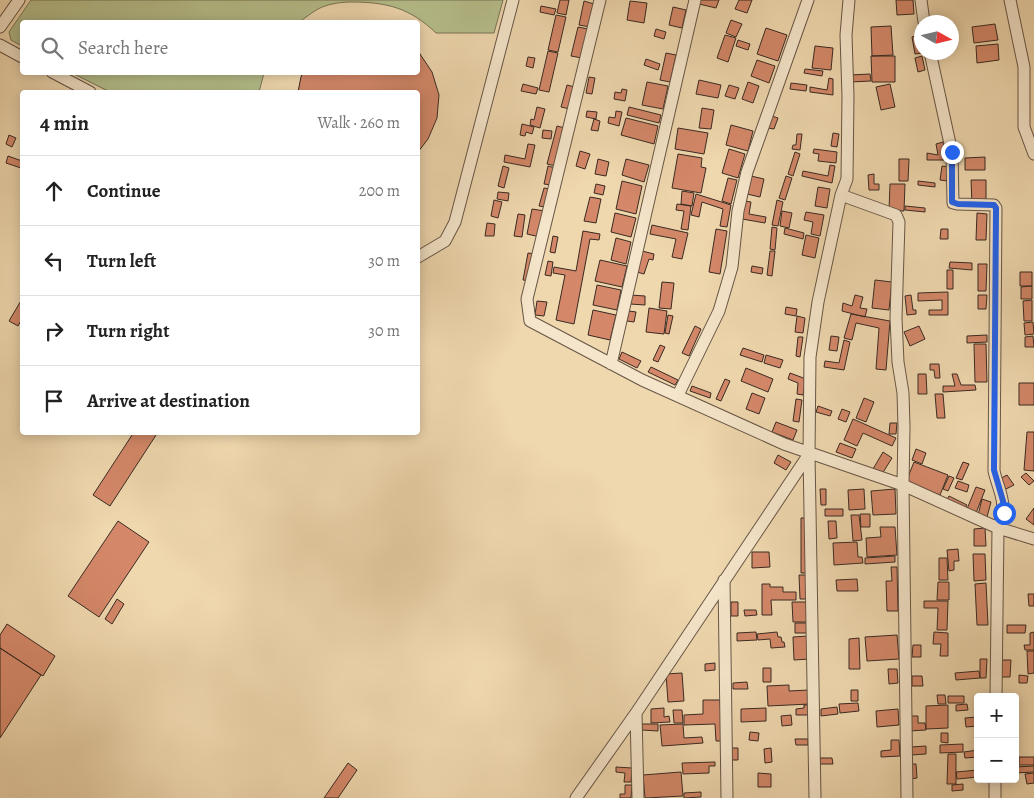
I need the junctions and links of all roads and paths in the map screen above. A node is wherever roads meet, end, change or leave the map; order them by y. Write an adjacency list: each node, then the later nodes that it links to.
1 (19, 0): 10 (street)
2 (512, 0): 18 (street)
3 (600, 0): 19 (street)
4 (696, 0): 19 (street)
5 (808, 0): 20 (street)
6 (849, 0): 17 (street)
7 (921, 0): 9 (street)
8 (1010, 0): 16 (street)
9 (923, 15)
10 (0, 26)
11 (0, 45): 12 (street)
12 (20, 56)
13 (932, 60): 23 (street)
14 (58, 75): 15 (street)
15 (86, 90)
16 (1034, 154)
17 (841, 195): 21 (street); 22 (street)
18 (420, 256)
19 (611, 364): 20 (street)
20 (678, 395): 21 (street)
21 (809, 454): 22 (street); 25 (street); 32 (street)
22 (903, 486): 23 (street); 33 (street)
23 (998, 528): 24 (street); 26 (street)
24 (1034, 539)
25 (724, 580): 27 (street); 31 (street)
26 (996, 693)
27 (636, 713): 29 (street); 30 (street)
28 (995, 783): 34 (street)
29 (576, 798)
30 (638, 798)
31 (727, 798)
32 (816, 798)
33 (907, 798)
34 (995, 798)

